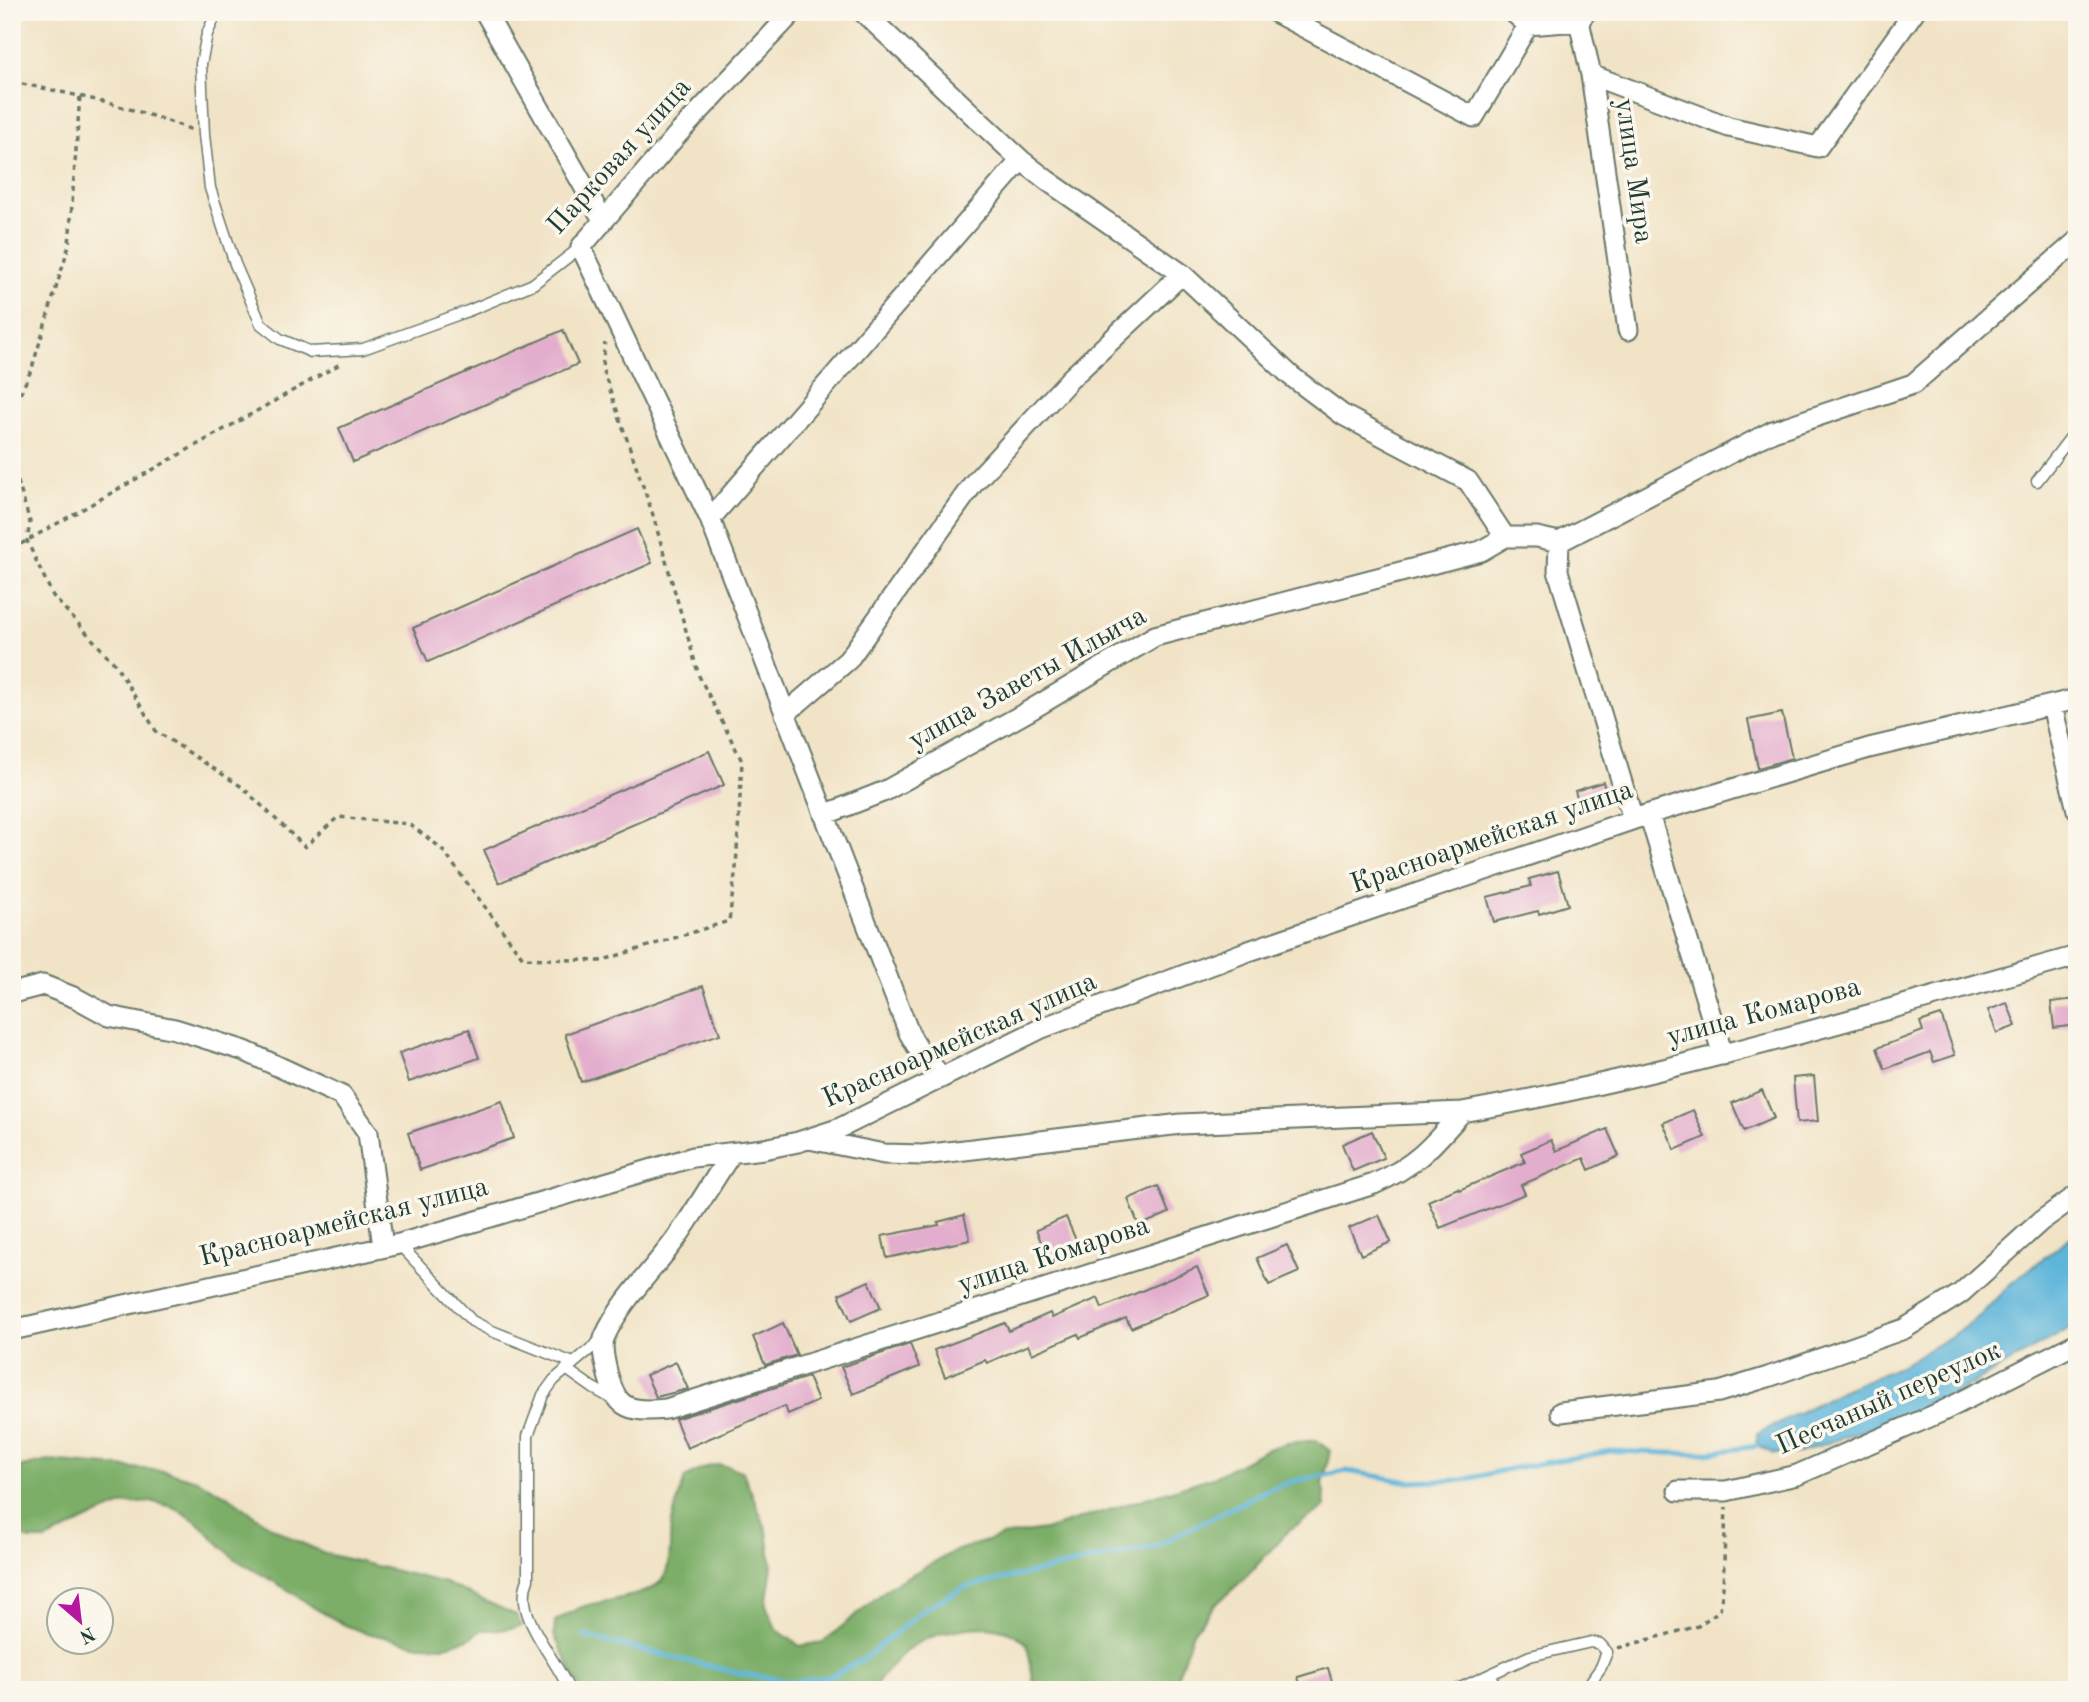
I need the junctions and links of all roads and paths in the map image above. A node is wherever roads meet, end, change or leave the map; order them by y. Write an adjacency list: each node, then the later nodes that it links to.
1 (216, 12): 12 (lane, Парковая улица)
2 (485, 12): 14 (street)
3 (793, 12): 14 (street, Парковая улица)
4 (863, 12): 13 (street)
5 (1275, 12): 8 (street)
6 (1914, 12): 9 (street)
7 (1583, 17): 8 (street, улица Мира); 9 (street, улица Мира)
8 (1521, 19)
9 (1591, 75): 18 (street, улица Мира)
10 (12, 82): 11 (path)
11 (80, 95): 12 (path); 21 (path)
12 (204, 135): 16 (lane, Парковая улица)
13 (1021, 160): 17 (street); 25 (street)
14 (603, 220): 16 (street, Парковая улица)
15 (2077, 241): 28 (street)
16 (581, 247): 25 (street)
17 (1181, 274): 26 (street); 32 (street)
18 (1628, 330)
19 (605, 342): 27 (path)
20 (340, 364): 27 (path)
21 (12, 412)
22 (2077, 429): 24 (lane)
23 (12, 462): 27 (path)
24 (2037, 481)
25 (710, 519): 32 (street)
26 (1506, 537): 28 (street, улица Заветы Ильича); 34 (street, улица Заветы Ильича)
27 (27, 541): 29 (path)
28 (1559, 542): 35 (street)
29 (12, 549)
30 (2077, 699): 31 (street, Красноармейская улица)
31 (2052, 706): 33 (street); 35 (street, Красноармейская улица)
32 (785, 714): 34 (street)
33 (2077, 810)
34 (824, 815): 39 (street)
35 (1641, 817): 38 (street); 39 (street, Красноармейская улица)
36 (2077, 956): 38 (street, улица Комарова)
37 (12, 993): 44 (street)
38 (1723, 1055): 40 (street, улица Комарова)
39 (943, 1077): 41 (street, Красноармейская улица)
40 (1462, 1112): 41 (street, улица Комарова); 49 (street, улица Комарова)
41 (808, 1139): 42 (street, Красноармейская улица)
42 (731, 1154): 44 (street, Красноармейская улица); 46 (street)
43 (2077, 1195): 50 (street)
44 (391, 1246): 45 (street, Красноармейская улица); 48 (lane)
45 (12, 1330)
46 (603, 1338): 48 (lane); 49 (street)
47 (2077, 1343): 52 (street, Песчаный переулок)
48 (569, 1366): 49 (lane); 55 (lane)
49 (620, 1402)
50 (1561, 1412)
51 (1678, 1491): 52 (street, Песчаный переулок)
52 (1726, 1491): 53 (path)
53 (1607, 1651): 54 (lane); 58 (lane)
54 (1490, 1675): 56 (lane); 57 (lane)
55 (569, 1690)
56 (1456, 1690)
57 (1497, 1690)
58 (1585, 1690)

